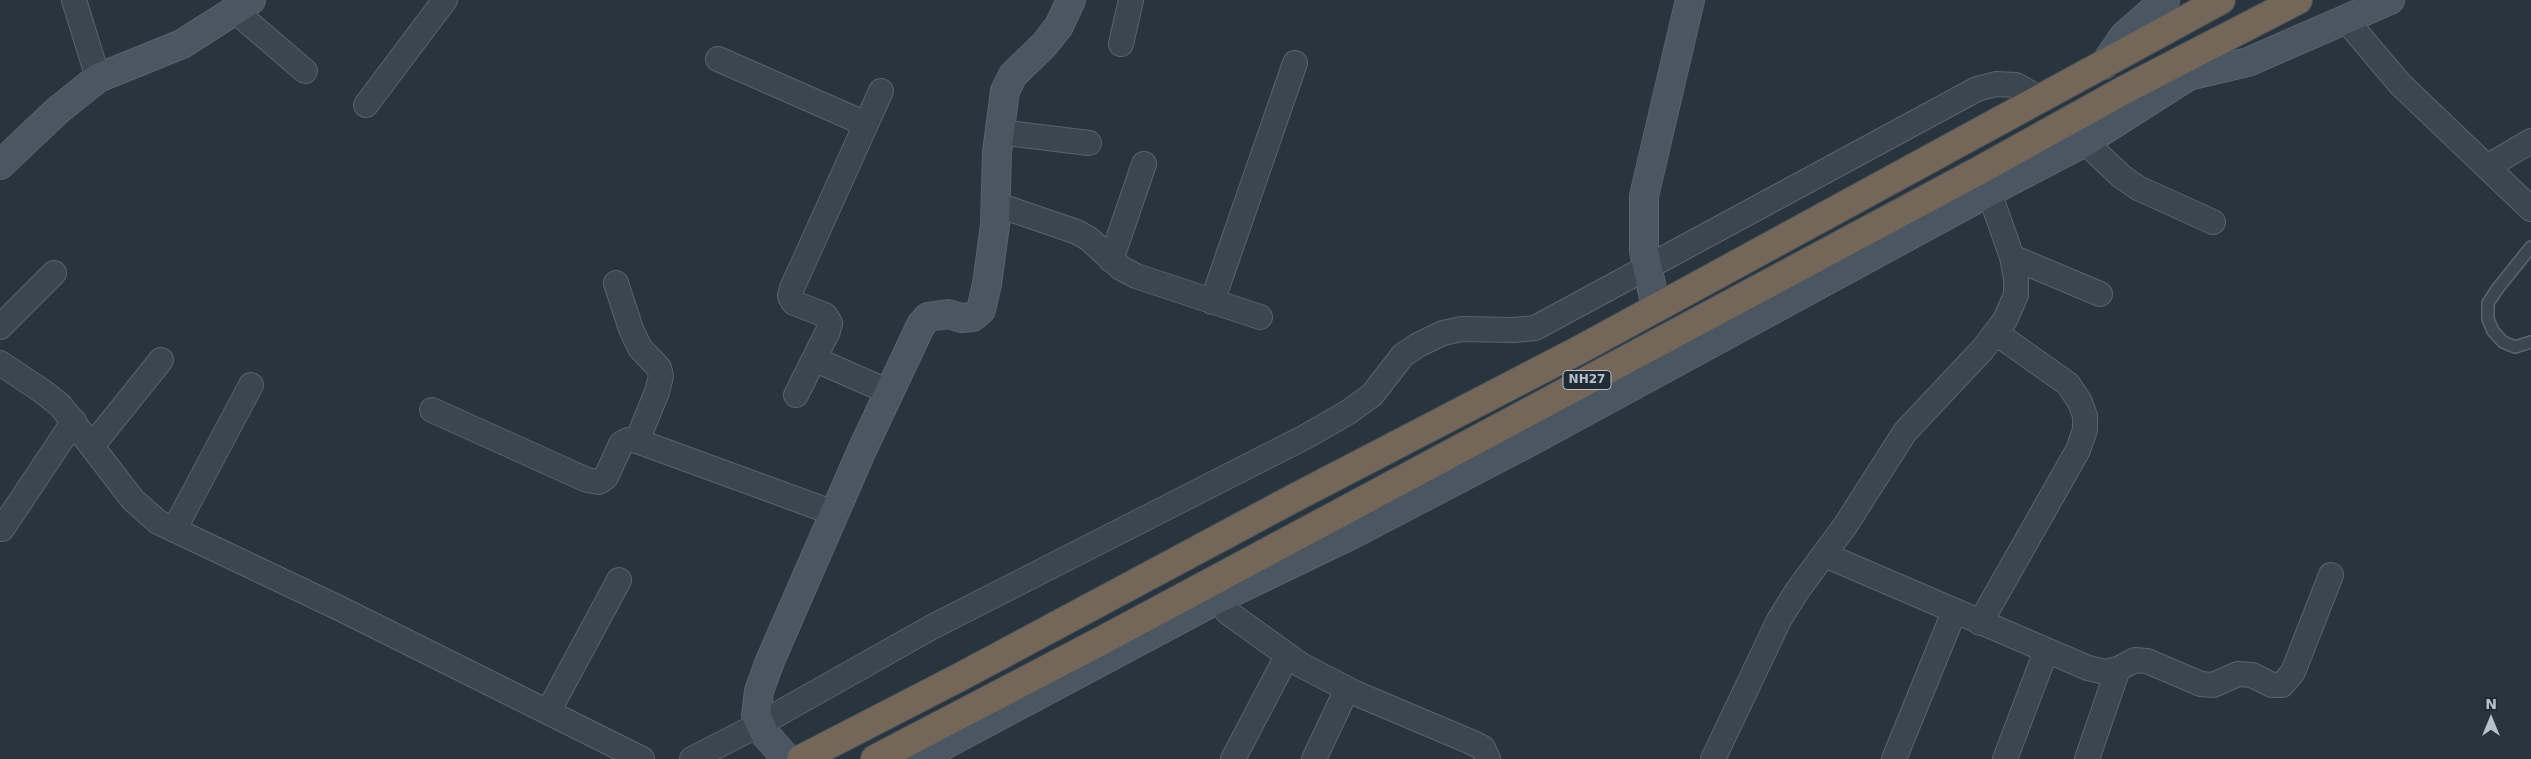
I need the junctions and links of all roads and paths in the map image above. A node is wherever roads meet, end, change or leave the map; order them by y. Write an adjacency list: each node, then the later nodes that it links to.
1 (444, 0): 22 (street)
2 (1072, 0): 24 (street)
3 (1131, 0): 12 (street)
4 (1690, 0): 38 (street)
5 (2165, 0): 15 (street)
6 (2221, 0): 15 (highway, NH27)
7 (2298, 0): 19 (highway, NH27)
8 (2390, 0): 11 (street)
9 (78, 3): 18 (street)
10 (243, 5): 16 (street); 18 (street)
11 (2346, 20): 17 (street); 30 (street)
12 (1121, 44)
13 (718, 58): 23 (street)
14 (1295, 63): 42 (street)
15 (2104, 65): 21 (highway, NH27)
16 (305, 71)
17 (2190, 75): 19 (street); 26 (street)
18 (98, 78): 29 (street)
19 (2124, 90): 77 (highway, NH27)
20 (881, 91): 23 (street)
21 (2042, 99): 38 (street); 43 (highway, NH27)
22 (366, 105)
23 (866, 124): 48 (street)
24 (999, 132): 27 (street); 32 (street)
25 (2531, 141): 30 (street)
26 (2085, 142): 31 (street); 34 (street)
27 (1089, 143)
28 (1144, 164): 37 (street)
29 (0, 166)
30 (2487, 166): 33 (street)
31 (1989, 192): 36 (street); 64 (street)
32 (995, 204): 37 (street); 52 (street)
33 (2531, 208)
34 (2213, 222)
35 (2531, 247): 47 (lane)
36 (2012, 257): 41 (street); 46 (street)
37 (1111, 260): 42 (street)
38 (1647, 267): 43 (street); 72 (street)
39 (54, 272): 45 (street)
40 (616, 283): 56 (street)
41 (2100, 294)
42 (1212, 302): 44 (street)
43 (1656, 308): 76 (highway, NH27)
44 (1260, 317)
45 (0, 326)
46 (1996, 333): 61 (street); 66 (street)
47 (2531, 342)
48 (814, 359): 52 (street); 53 (street)
49 (161, 360): 57 (street)
50 (0, 364): 55 (street)
51 (251, 385): 60 (street)
52 (889, 392): 58 (street)
53 (796, 395)
54 (432, 410): 56 (street)
55 (74, 421): 57 (street); 59 (street)
56 (637, 441): 58 (street)
57 (92, 446): 60 (street)
58 (834, 513): 72 (street)
59 (2, 529)
60 (174, 530): 71 (street)
61 (1824, 555): 65 (street); 82 (street)
62 (2330, 575): 69 (street)
63 (619, 580): 71 (street)
64 (1216, 600): 68 (street); 78 (street)
65 (1954, 612): 66 (street); 83 (street)
66 (1980, 623): 67 (street)
67 (2046, 652): 69 (street); 84 (street)
68 (1287, 656): 70 (street); 79 (street)
69 (2118, 669): 85 (street)
70 (1347, 689): 80 (street); 81 (street)
71 (548, 712): 73 (street)
72 (760, 724): 74 (street); 75 (street)
73 (642, 759)
74 (692, 759)
75 (787, 759)
76 (801, 759)
77 (875, 759)
78 (918, 759)
79 (1233, 759)
80 (1314, 759)
81 (1488, 759)
82 (1713, 759)
83 (1894, 759)
84 (2005, 759)
85 (2087, 759)

